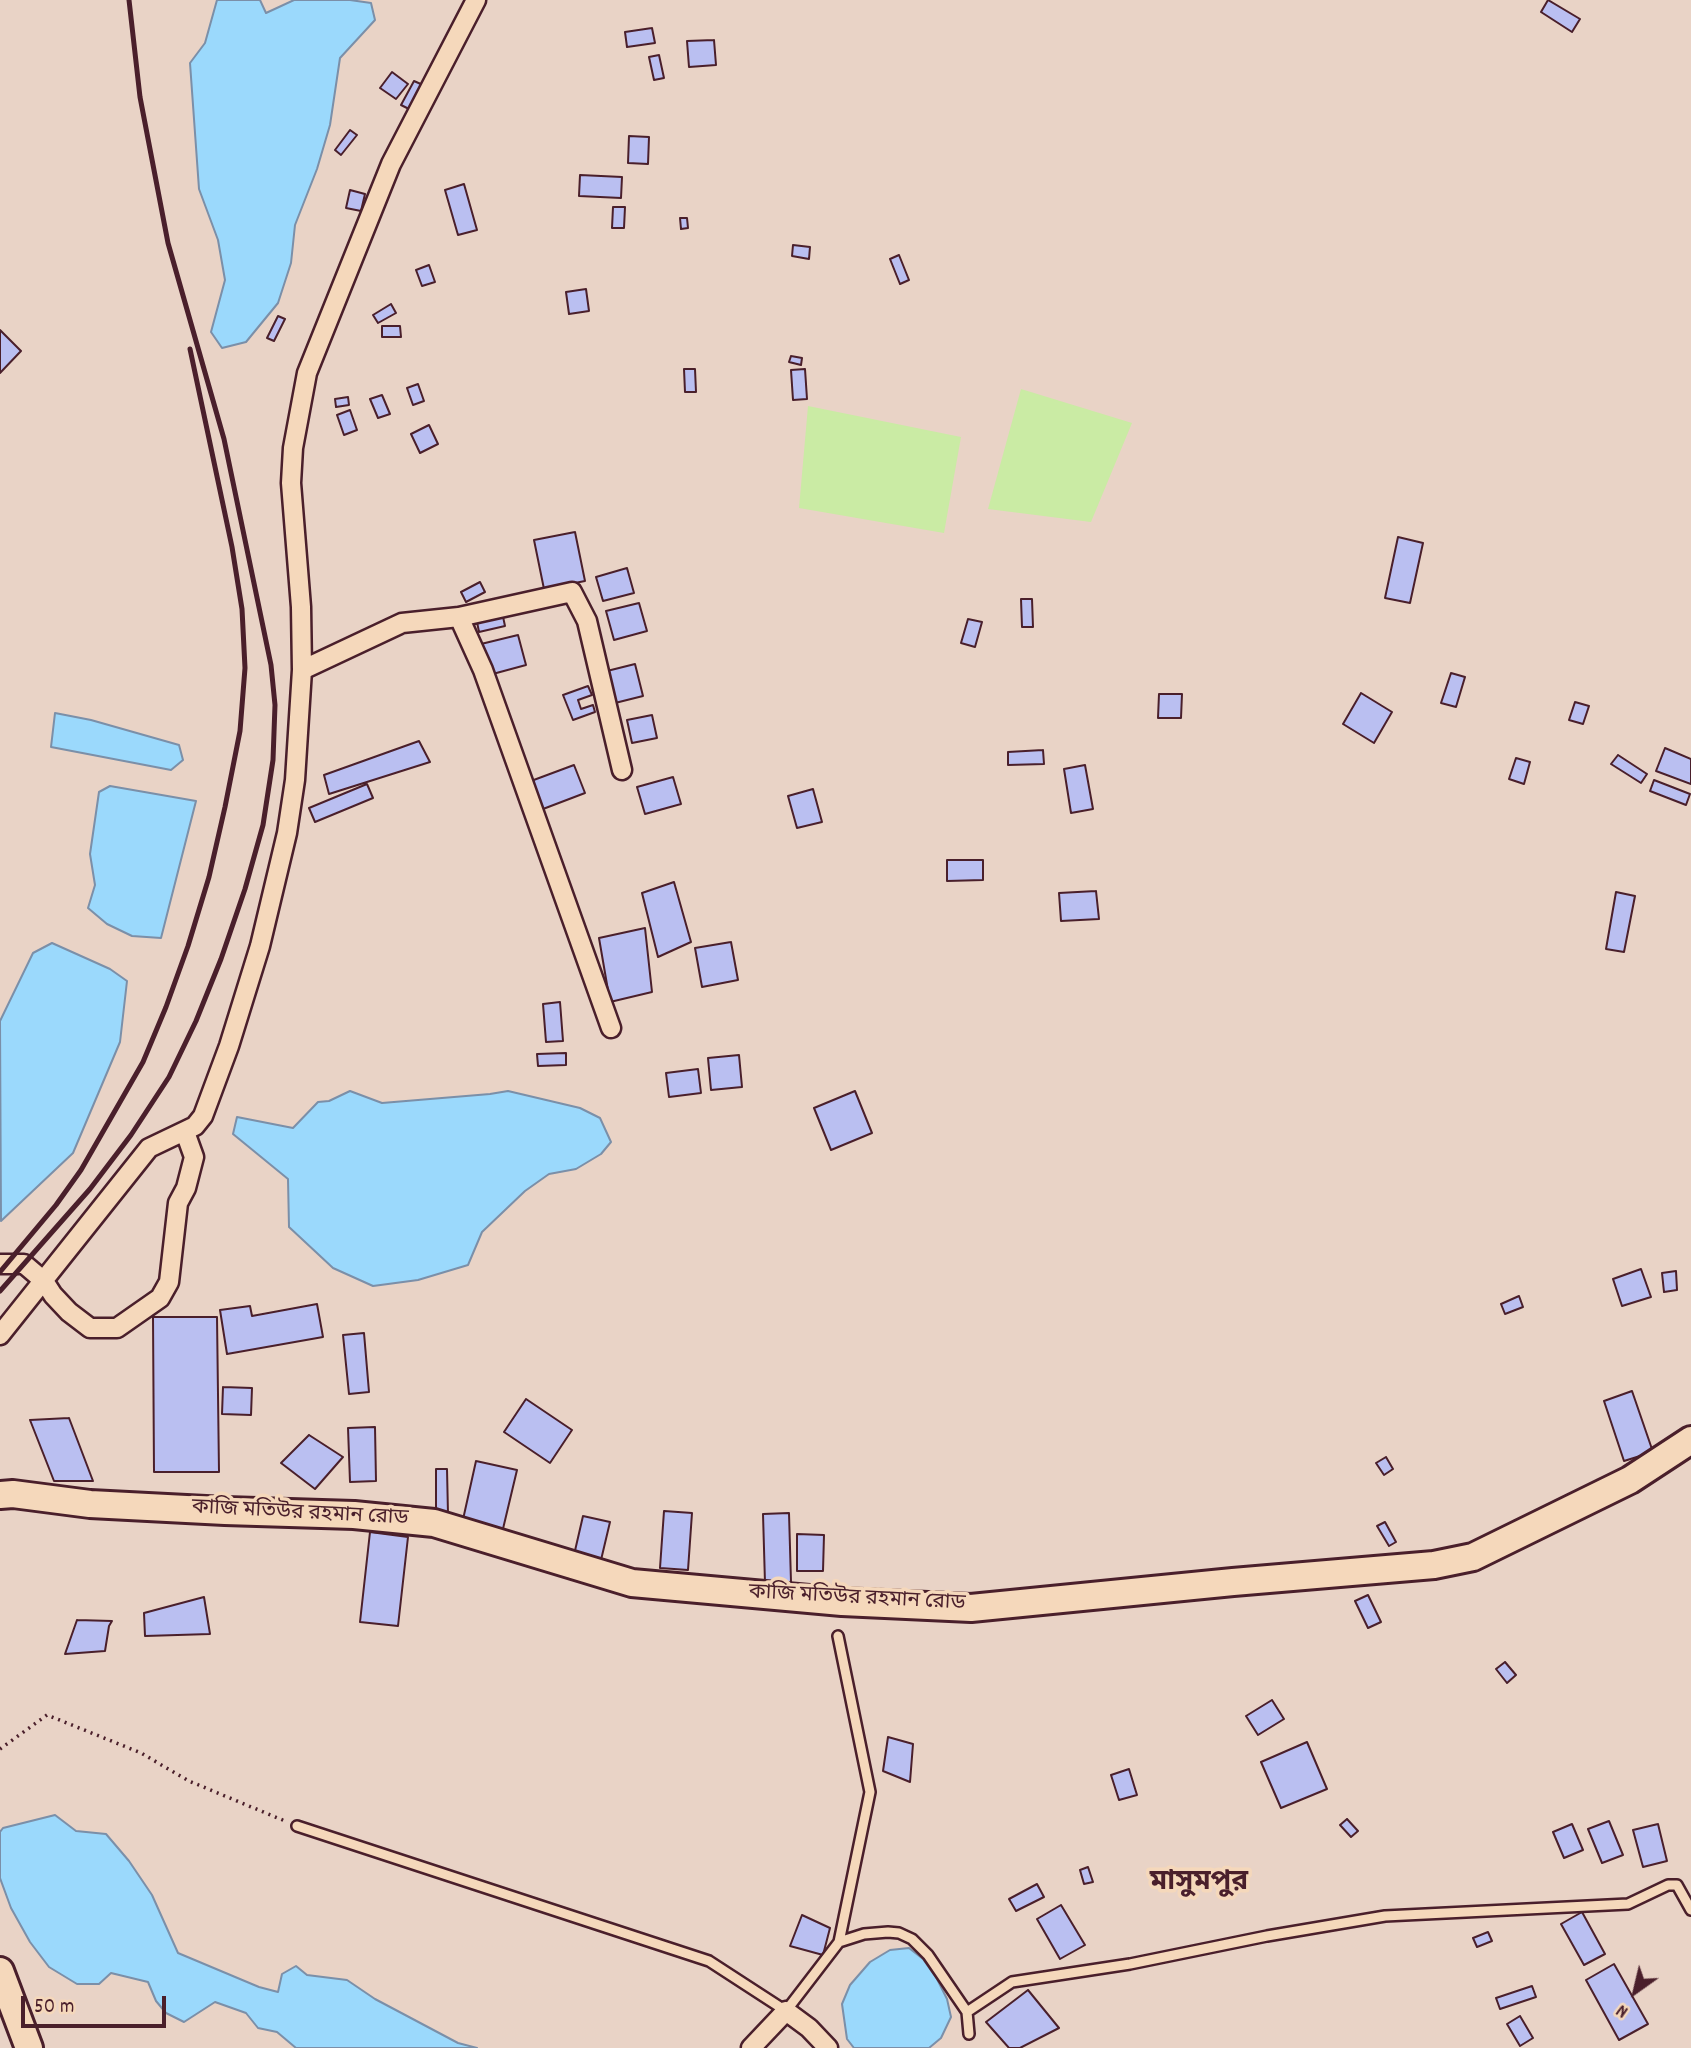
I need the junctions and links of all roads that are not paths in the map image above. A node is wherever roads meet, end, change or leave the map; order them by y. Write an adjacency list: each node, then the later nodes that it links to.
1 (476, 0): 3 (street)
2 (459, 618): 3 (street); 4 (street); 5 (street)
3 (302, 670): 6 (street)
4 (622, 770)
5 (611, 1028)
6 (185, 1132): 8 (street); 8 (street)
7 (0, 1264): 8 (street)
8 (44, 1281): 9 (street)
9 (0, 1335)
10 (1691, 1440): 11 (main road, কাজি মতিউর রহমান রোড)
11 (0, 1495)
12 (838, 1636): 15 (lane)
13 (297, 1826): 17 (lane)
14 (1691, 1910): 18 (lane)
15 (839, 1942): 17 (lane); 18 (lane)
16 (0, 1970): 20 (main road)
17 (786, 2011): 21 (street); 22 (street)
18 (967, 2012): 19 (lane)
19 (969, 2034)
20 (29, 2048)
21 (751, 2048)
22 (828, 2048)

